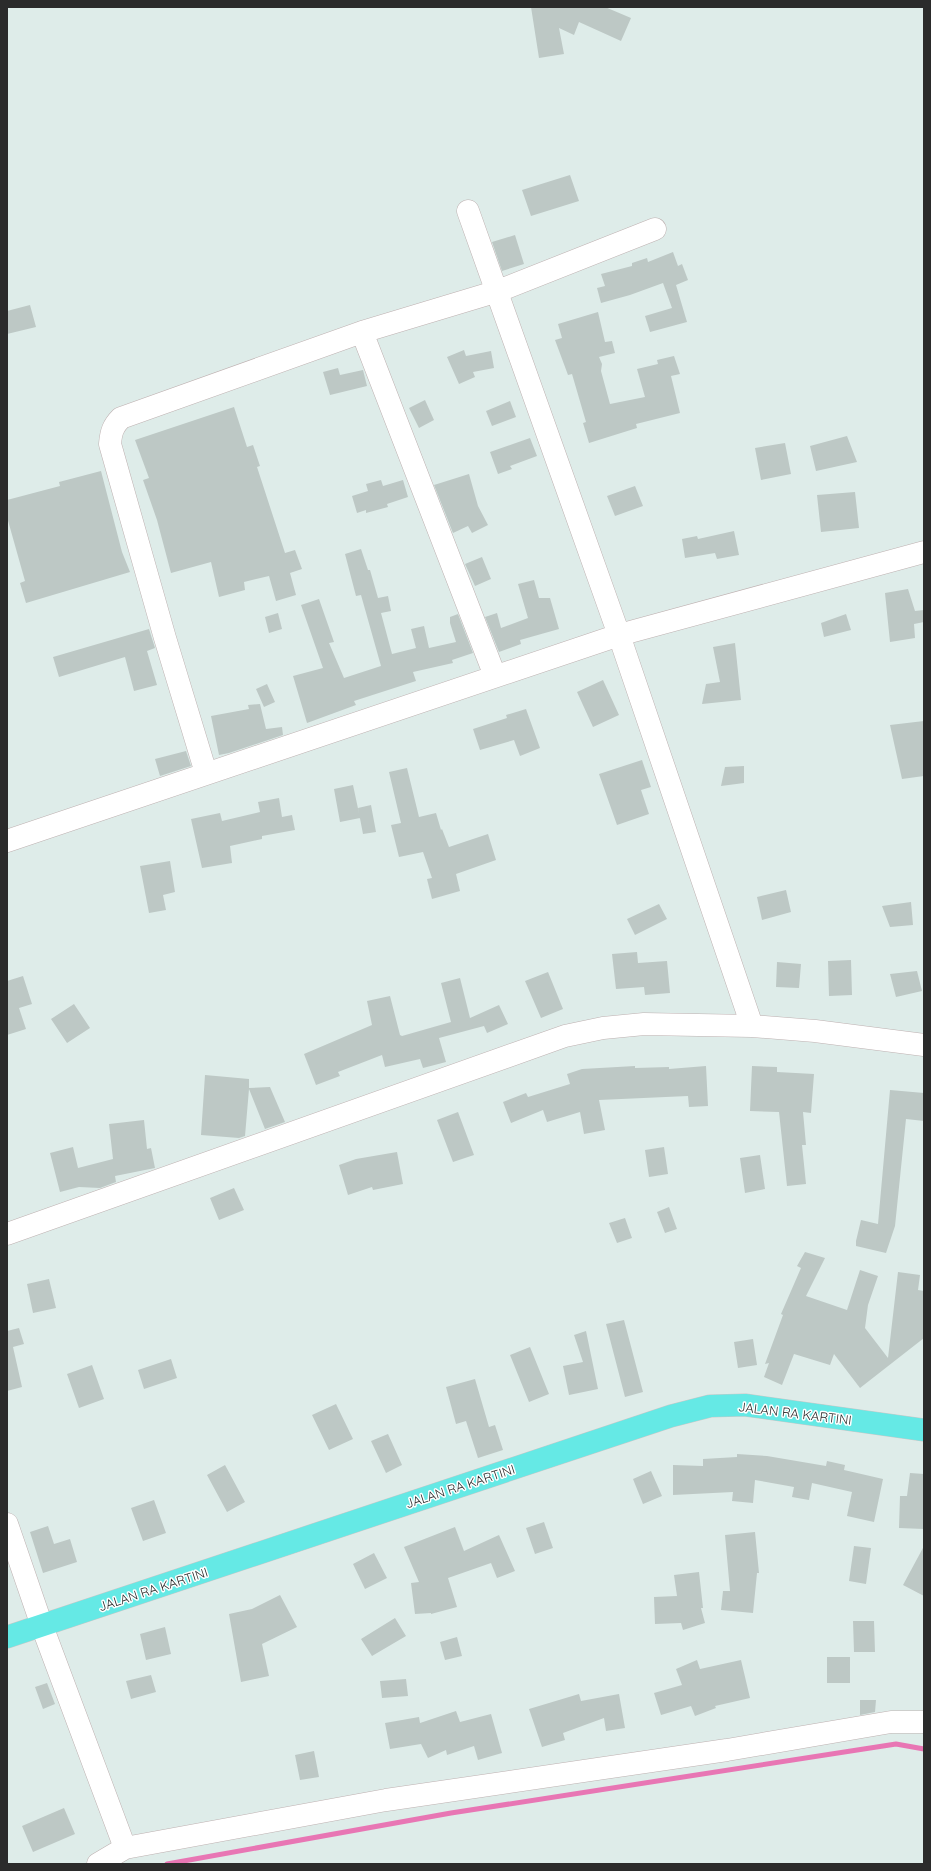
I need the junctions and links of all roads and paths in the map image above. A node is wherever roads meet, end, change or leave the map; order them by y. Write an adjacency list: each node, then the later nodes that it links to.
1 (468, 211): 3 (street)
2 (655, 229): 3 (street)
3 (498, 291): 4 (street); 6 (street)
4 (362, 332): 7 (street); 8 (street)
5 (924, 552): 6 (street)
6 (619, 635): 7 (street); 10 (street)
7 (495, 676): 8 (street)
8 (206, 773): 9 (street)
9 (7, 842)
10 (752, 1026): 11 (street); 12 (street)
11 (924, 1045)
12 (7, 1234)
13 (924, 1430): 15 (main road, JALAN RA KARTINI)
14 (7, 1524): 15 (street)
15 (42, 1626): 16 (main road, JALAN RA KARTINI); 18 (street)
16 (7, 1638)
17 (924, 1722): 18 (street)
18 (125, 1848): 19 (street)
19 (98, 1864)

